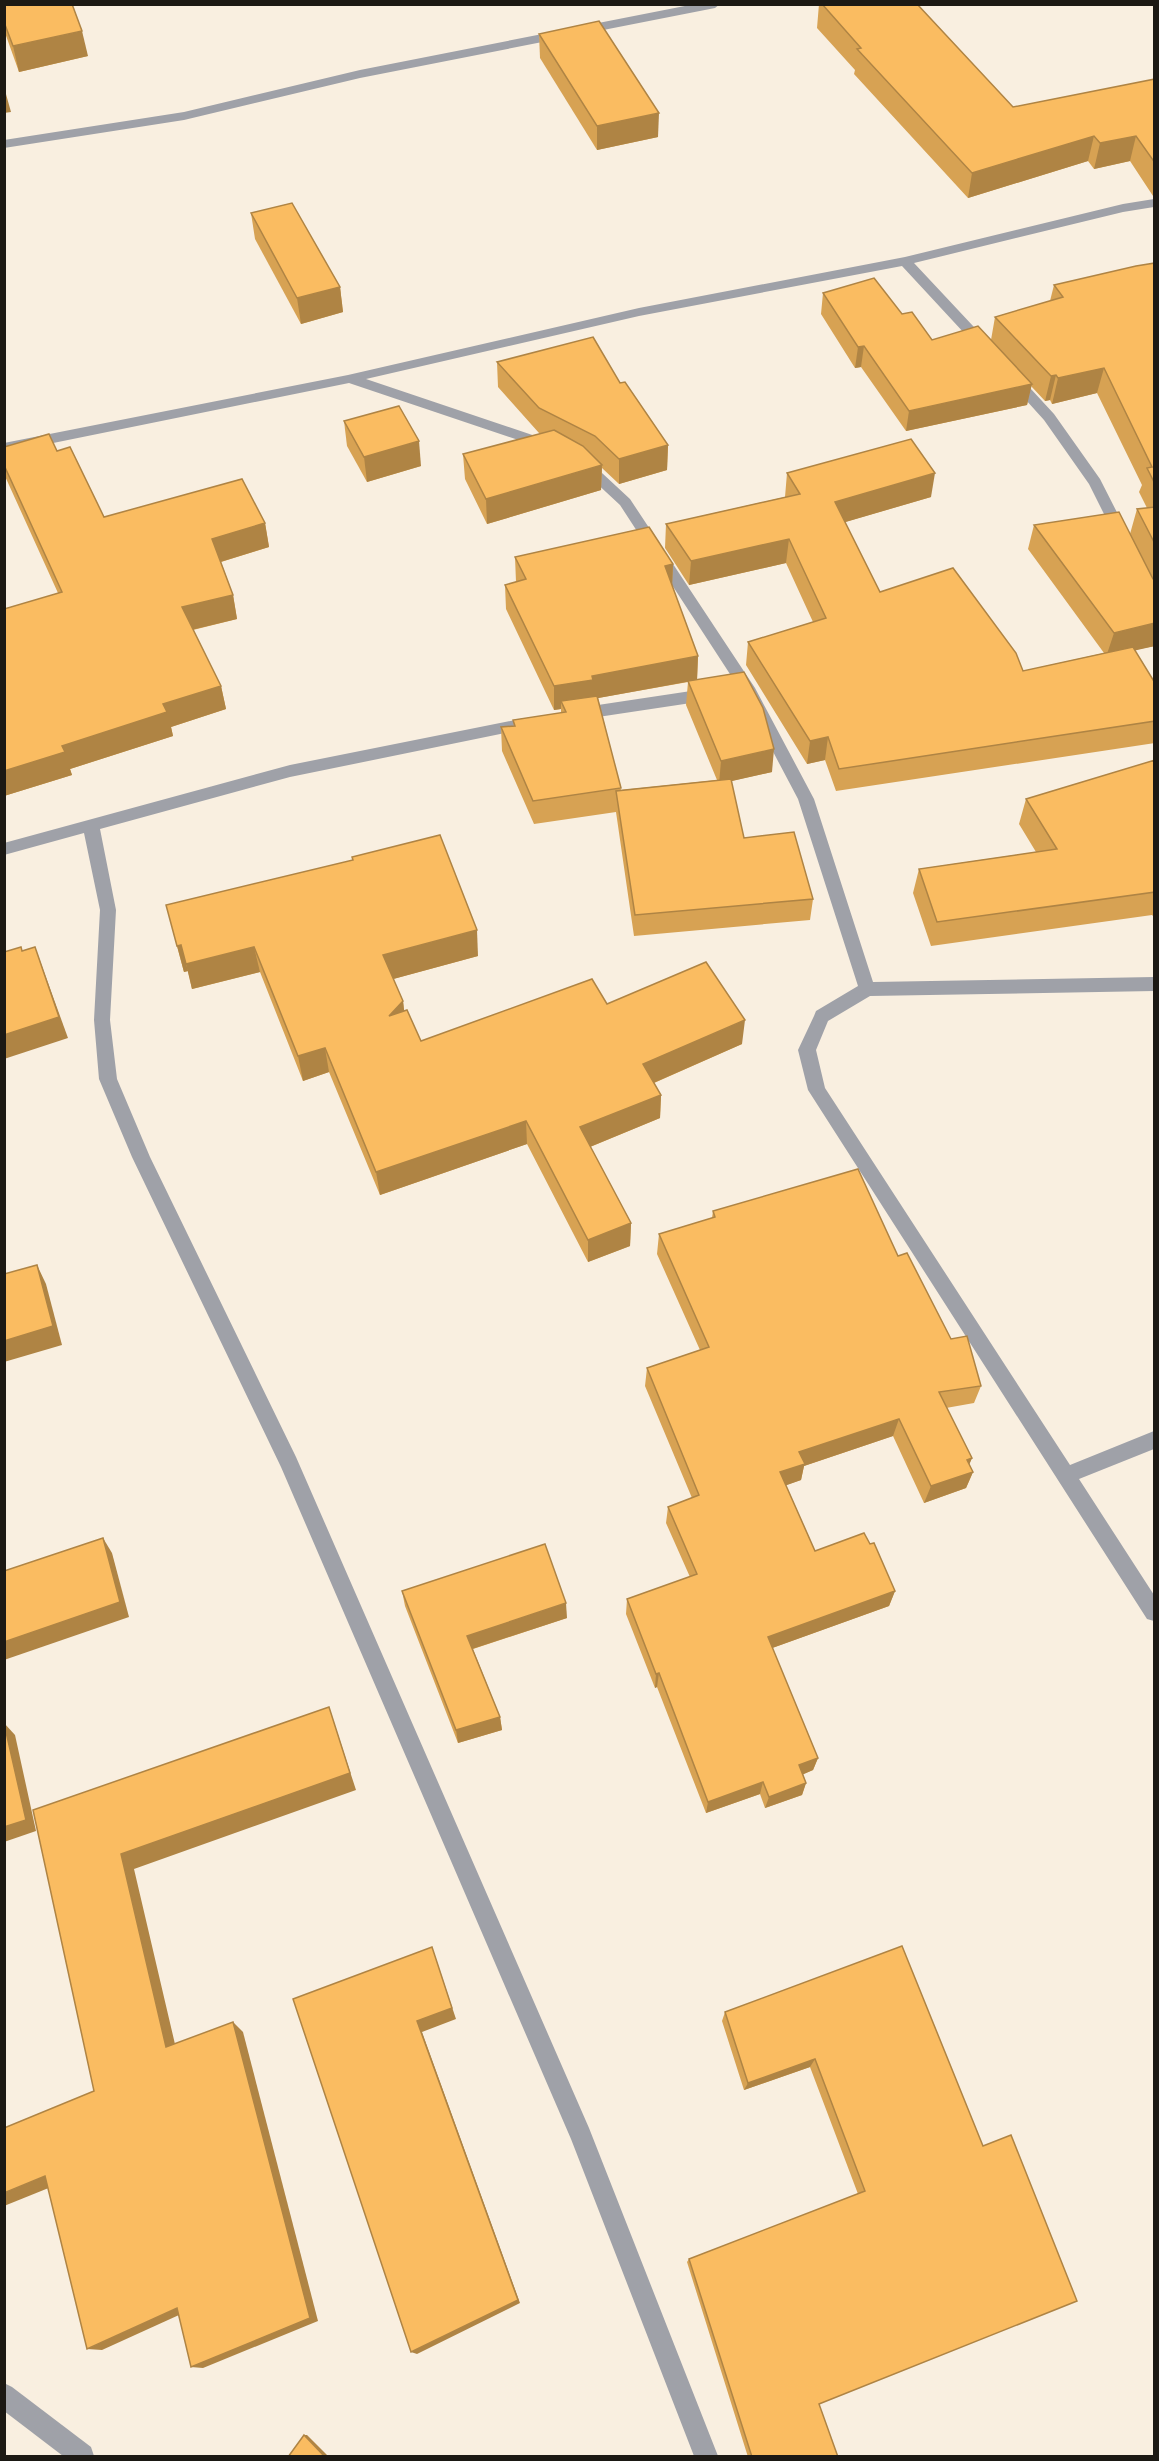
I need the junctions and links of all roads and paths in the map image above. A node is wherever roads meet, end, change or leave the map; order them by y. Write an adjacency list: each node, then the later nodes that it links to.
1 (715, 4): 2 (street)
2 (4, 144)
3 (1155, 203): 4 (street)
4 (905, 261): 5 (street); 7 (street)
5 (348, 379): 6 (street); 8 (street)
6 (4, 448)
7 (1130, 552)
8 (747, 688): 9 (street); 14 (street)
9 (566, 716)
10 (543, 721): 11 (street)
11 (91, 826): 12 (street); 20 (street)
12 (4, 849)
13 (1155, 984): 14 (street)
14 (867, 989): 16 (street)
15 (1155, 1440): 16 (street)
16 (1067, 1475): 17 (street)
17 (1155, 1612)
18 (4, 2395): 19 (street)
19 (82, 2457)
20 (706, 2457)

